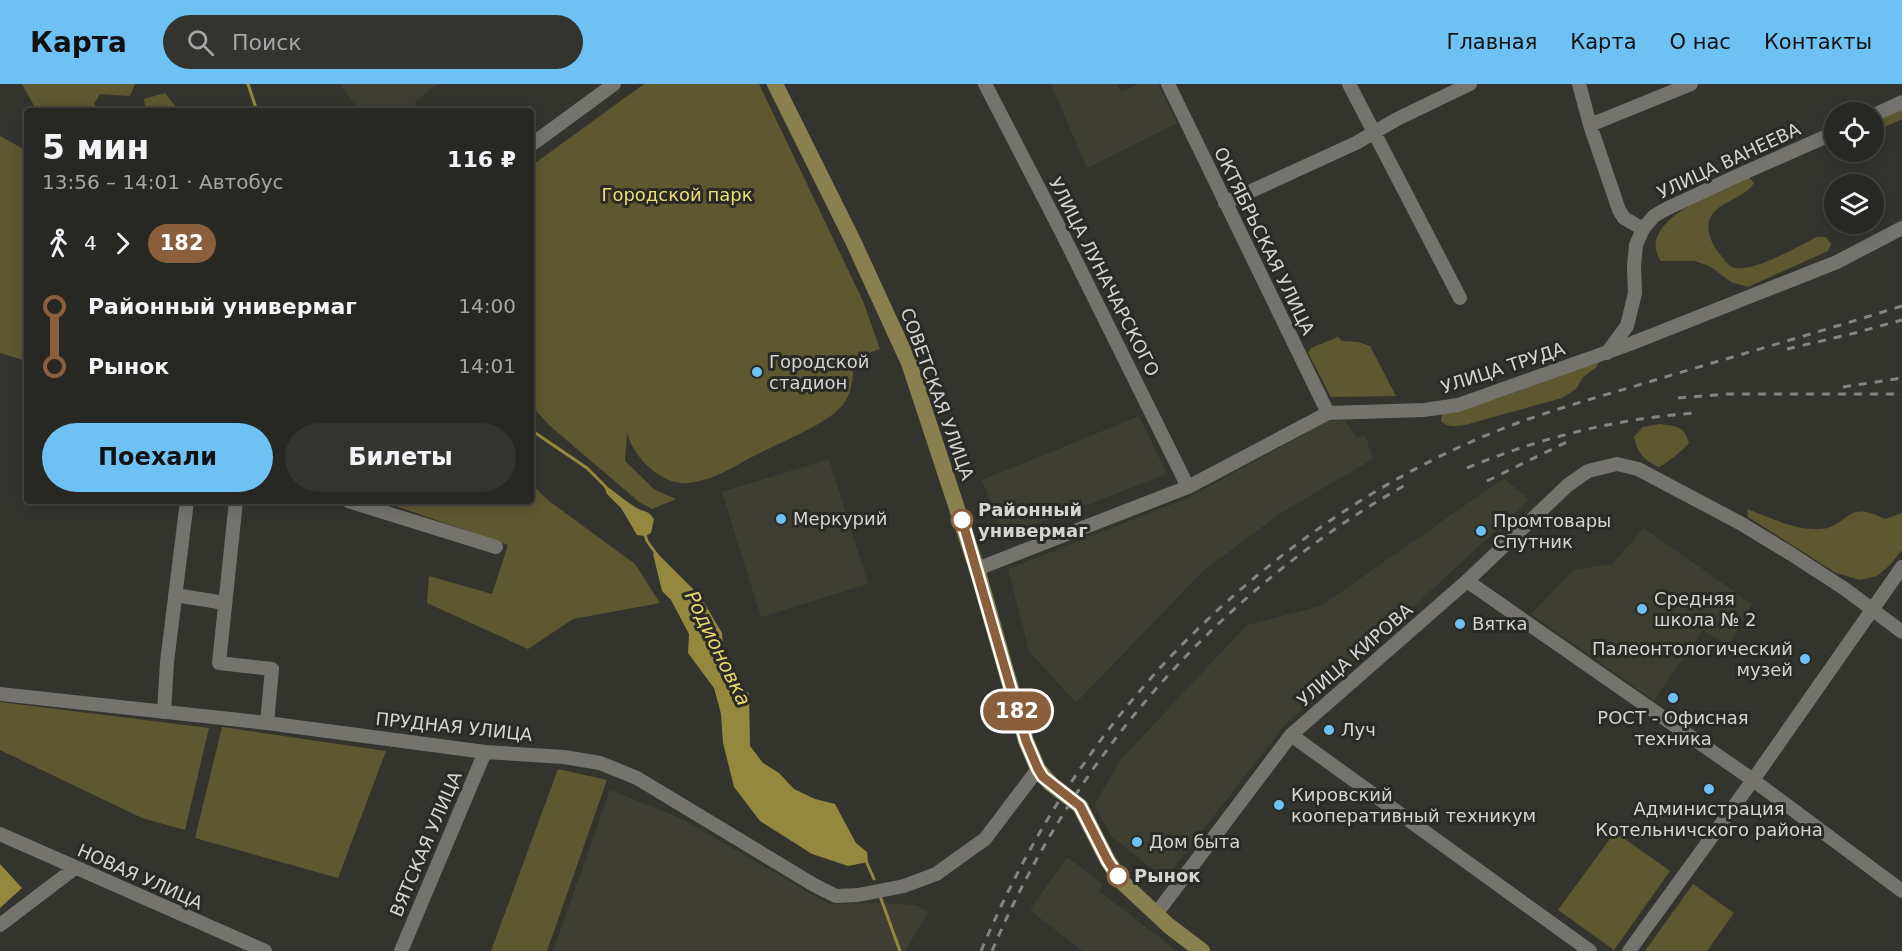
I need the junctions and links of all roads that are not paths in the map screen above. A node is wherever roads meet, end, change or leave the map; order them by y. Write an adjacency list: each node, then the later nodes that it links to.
1 (614, 84): 14 (street)
2 (775, 84): 27 (main road, СОВЕТСКАЯ УЛИЦА)
3 (985, 84): 21 (street, УЛИЦА ЛУНАЧАРСКОГО)
4 (1168, 84): 15 (street, ОКТЯБРЬСКАЯ УЛИЦА)
5 (1349, 84): 12 (street)
6 (1470, 84): 12 (street)
7 (1580, 84): 11 (street)
8 (1691, 84): 11 (street)
9 (1902, 102): 10 (street)
10 (1884, 110)
11 (1590, 126): 17 (street)
12 (1374, 134): 15 (street); 18 (street)
13 (1824, 138): 17 (street, УЛИЦА ВАНЕЕВА)
14 (534, 143)
15 (1226, 203): 20 (street, ОКТЯБРЬСКАЯ УЛИЦА)
16 (1902, 228): 19 (street, УЛИЦА ТРУДА)
17 (1643, 229): 19 (street)
18 (1460, 298)
19 (1607, 353): 20 (street, УЛИЦА ТРУДА)
20 (1328, 413): 21 (street, УЛИЦА ТРУДА)
21 (1188, 487): 27 (street, УЛИЦА ТРУДА)
22 (187, 504): 29 (street)
23 (236, 504): 30 (street)
24 (358, 504): 25 (street)
25 (495, 547)
26 (1902, 567): 31 (street)
27 (977, 569): 38 (main road, СОВЕТСКАЯ УЛИЦА)
28 (1467, 581): 31 (street, УЛИЦА КИРОВА); 36 (street, УЛИЦА КИРОВА); 39 (street)
29 (175, 595): 30 (street); 34 (street)
30 (225, 603): 35 (street)
31 (1872, 610): 32 (street); 39 (street)
32 (1902, 632)
33 (0, 694): 34 (street, ПРУДНАЯ УЛИЦА)
34 (164, 712): 35 (street, ПРУДНАЯ УЛИЦА)
35 (267, 723): 37 (street, ПРУДНАЯ УЛИЦА)
36 (1291, 735): 43 (street, УЛИЦА КИРОВА); 48 (street)
37 (485, 752): 38 (street, ПРУДНАЯ УЛИЦА); 46 (street, ВЯТСКАЯ УЛИЦА)
38 (1038, 769): 43 (main road, СОВЕТСКАЯ УЛИЦА)
39 (1753, 780): 42 (street); 49 (street)
40 (0, 834): 41 (street, НОВАЯ УЛИЦА)
41 (75, 868): 44 (street); 45 (street, НОВАЯ УЛИЦА)
42 (1902, 891)
43 (1156, 914): 47 (main road, СОВЕТСКАЯ УЛИЦА)
44 (0, 925)
45 (265, 951)
46 (401, 951)
47 (1202, 951)
48 (1590, 951)
49 (1629, 951)

